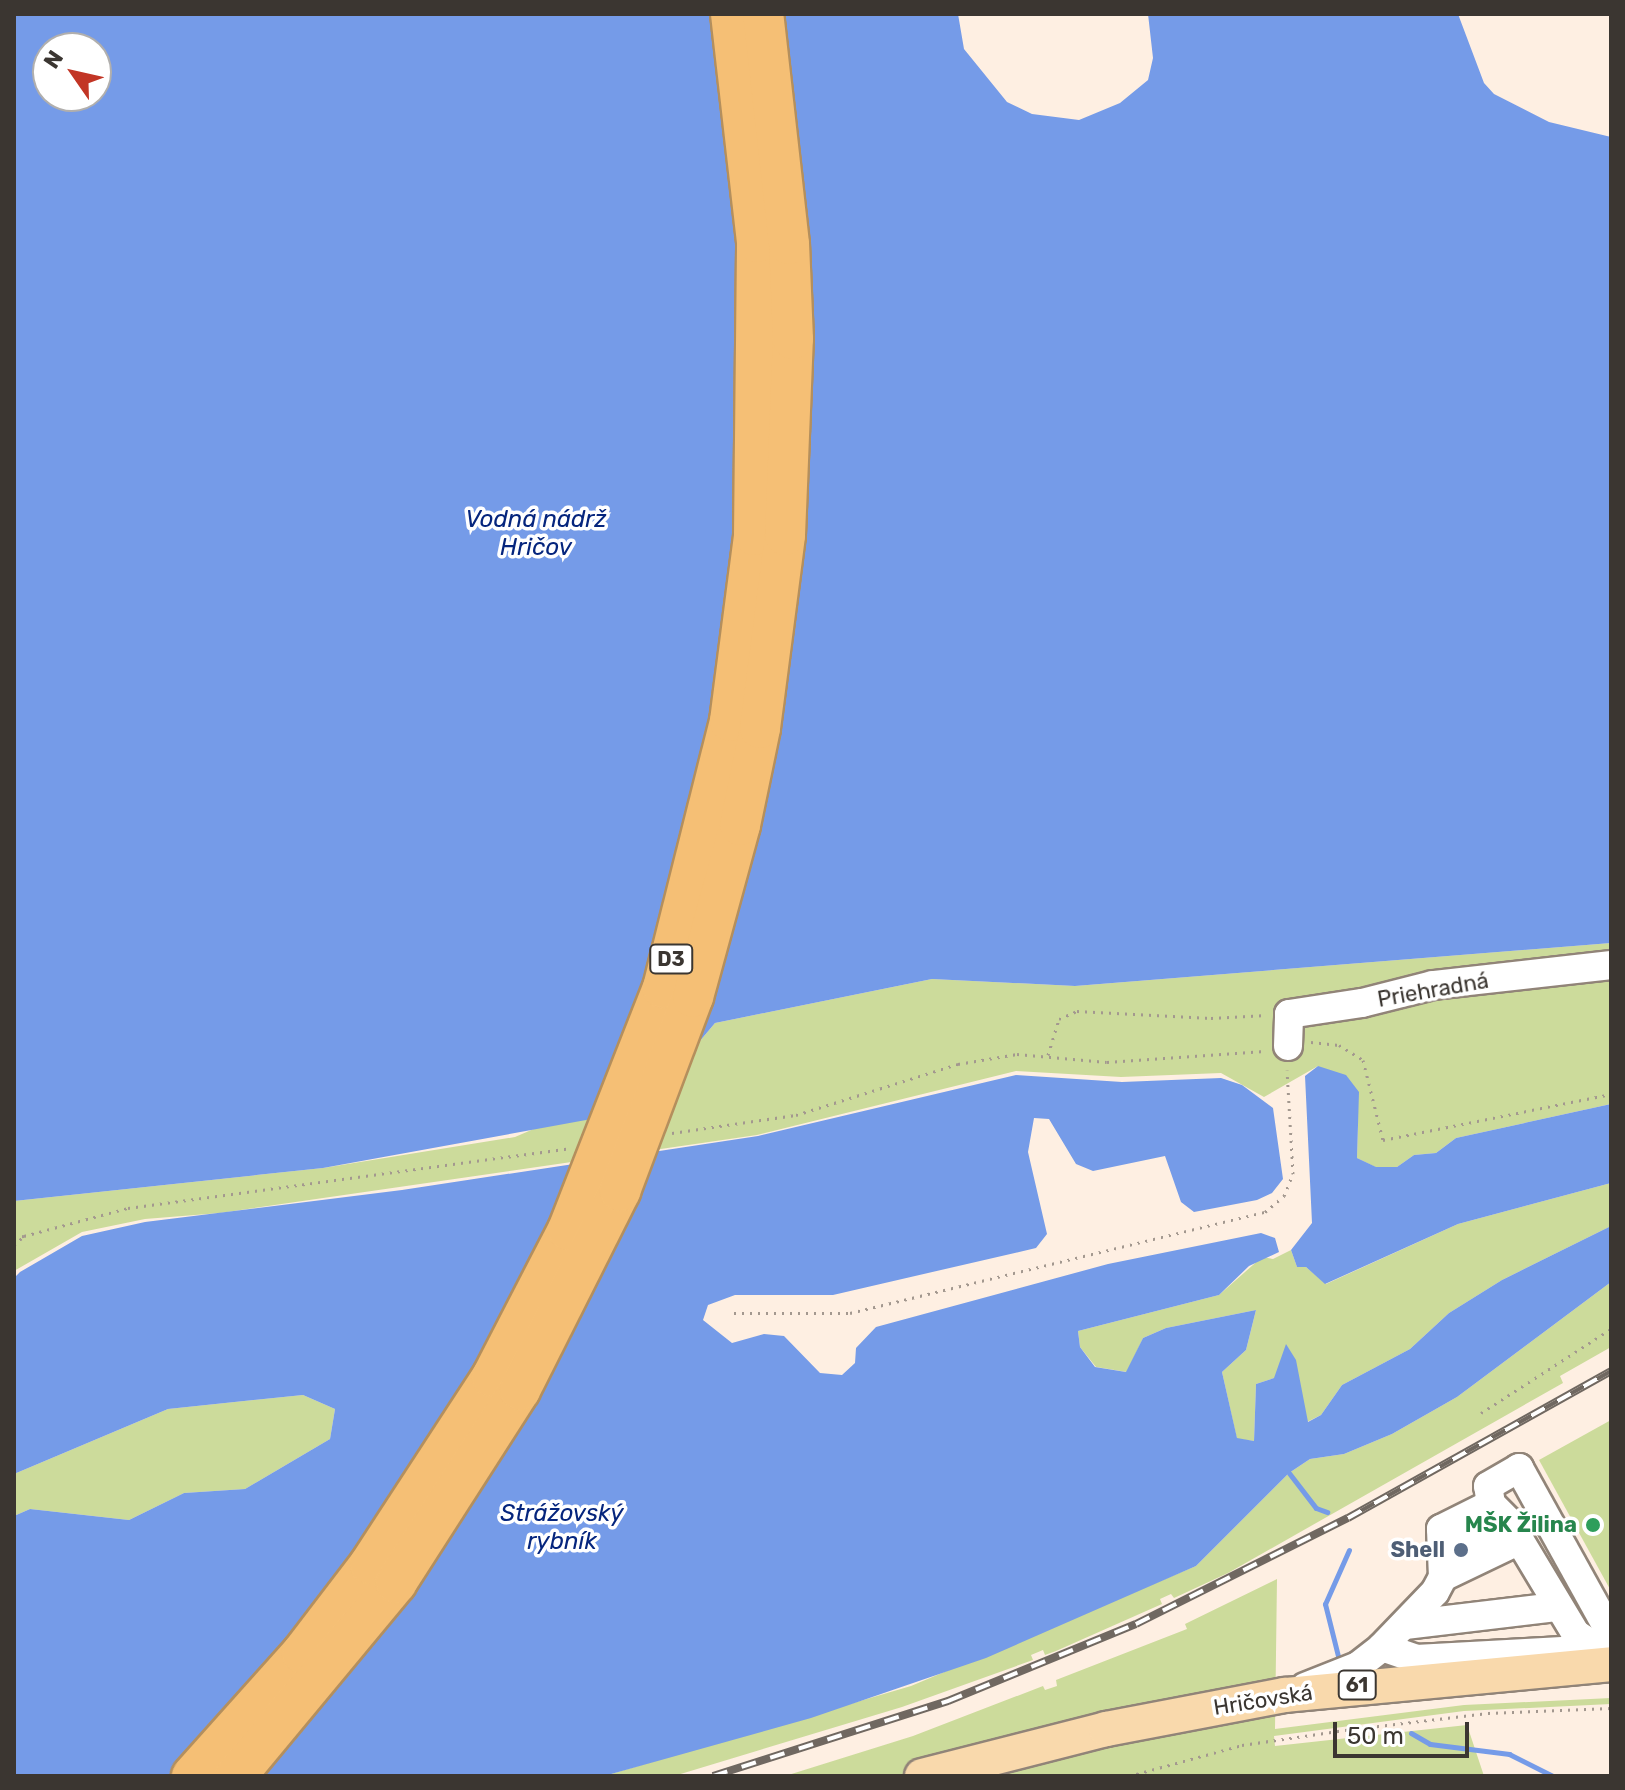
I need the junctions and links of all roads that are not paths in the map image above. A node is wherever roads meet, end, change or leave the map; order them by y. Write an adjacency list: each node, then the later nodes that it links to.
1 (731, 14): 13 (highway, D3, bridge)
2 (763, 14): 14 (highway, D3, bridge)
3 (1611, 965): 4 (street, Priehradná)
4 (1288, 1046)
5 (1506, 1522): 6 (street); 6 (street); 7 (street); 10 (street)
6 (1443, 1565): 8 (street)
7 (1552, 1601): 8 (street); 10 (street)
8 (1412, 1617): 9 (street)
9 (1382, 1647): 10 (street); 12 (street)
10 (1608, 1651): 12 (main road, Hričovská / 61)
11 (1611, 1687): 16 (main road, Hričovská / 61)
12 (1285, 1695): 15 (main road, Hričovská / 61)
13 (192, 1776)
14 (236, 1776)
15 (922, 1776)
16 (997, 1776)

